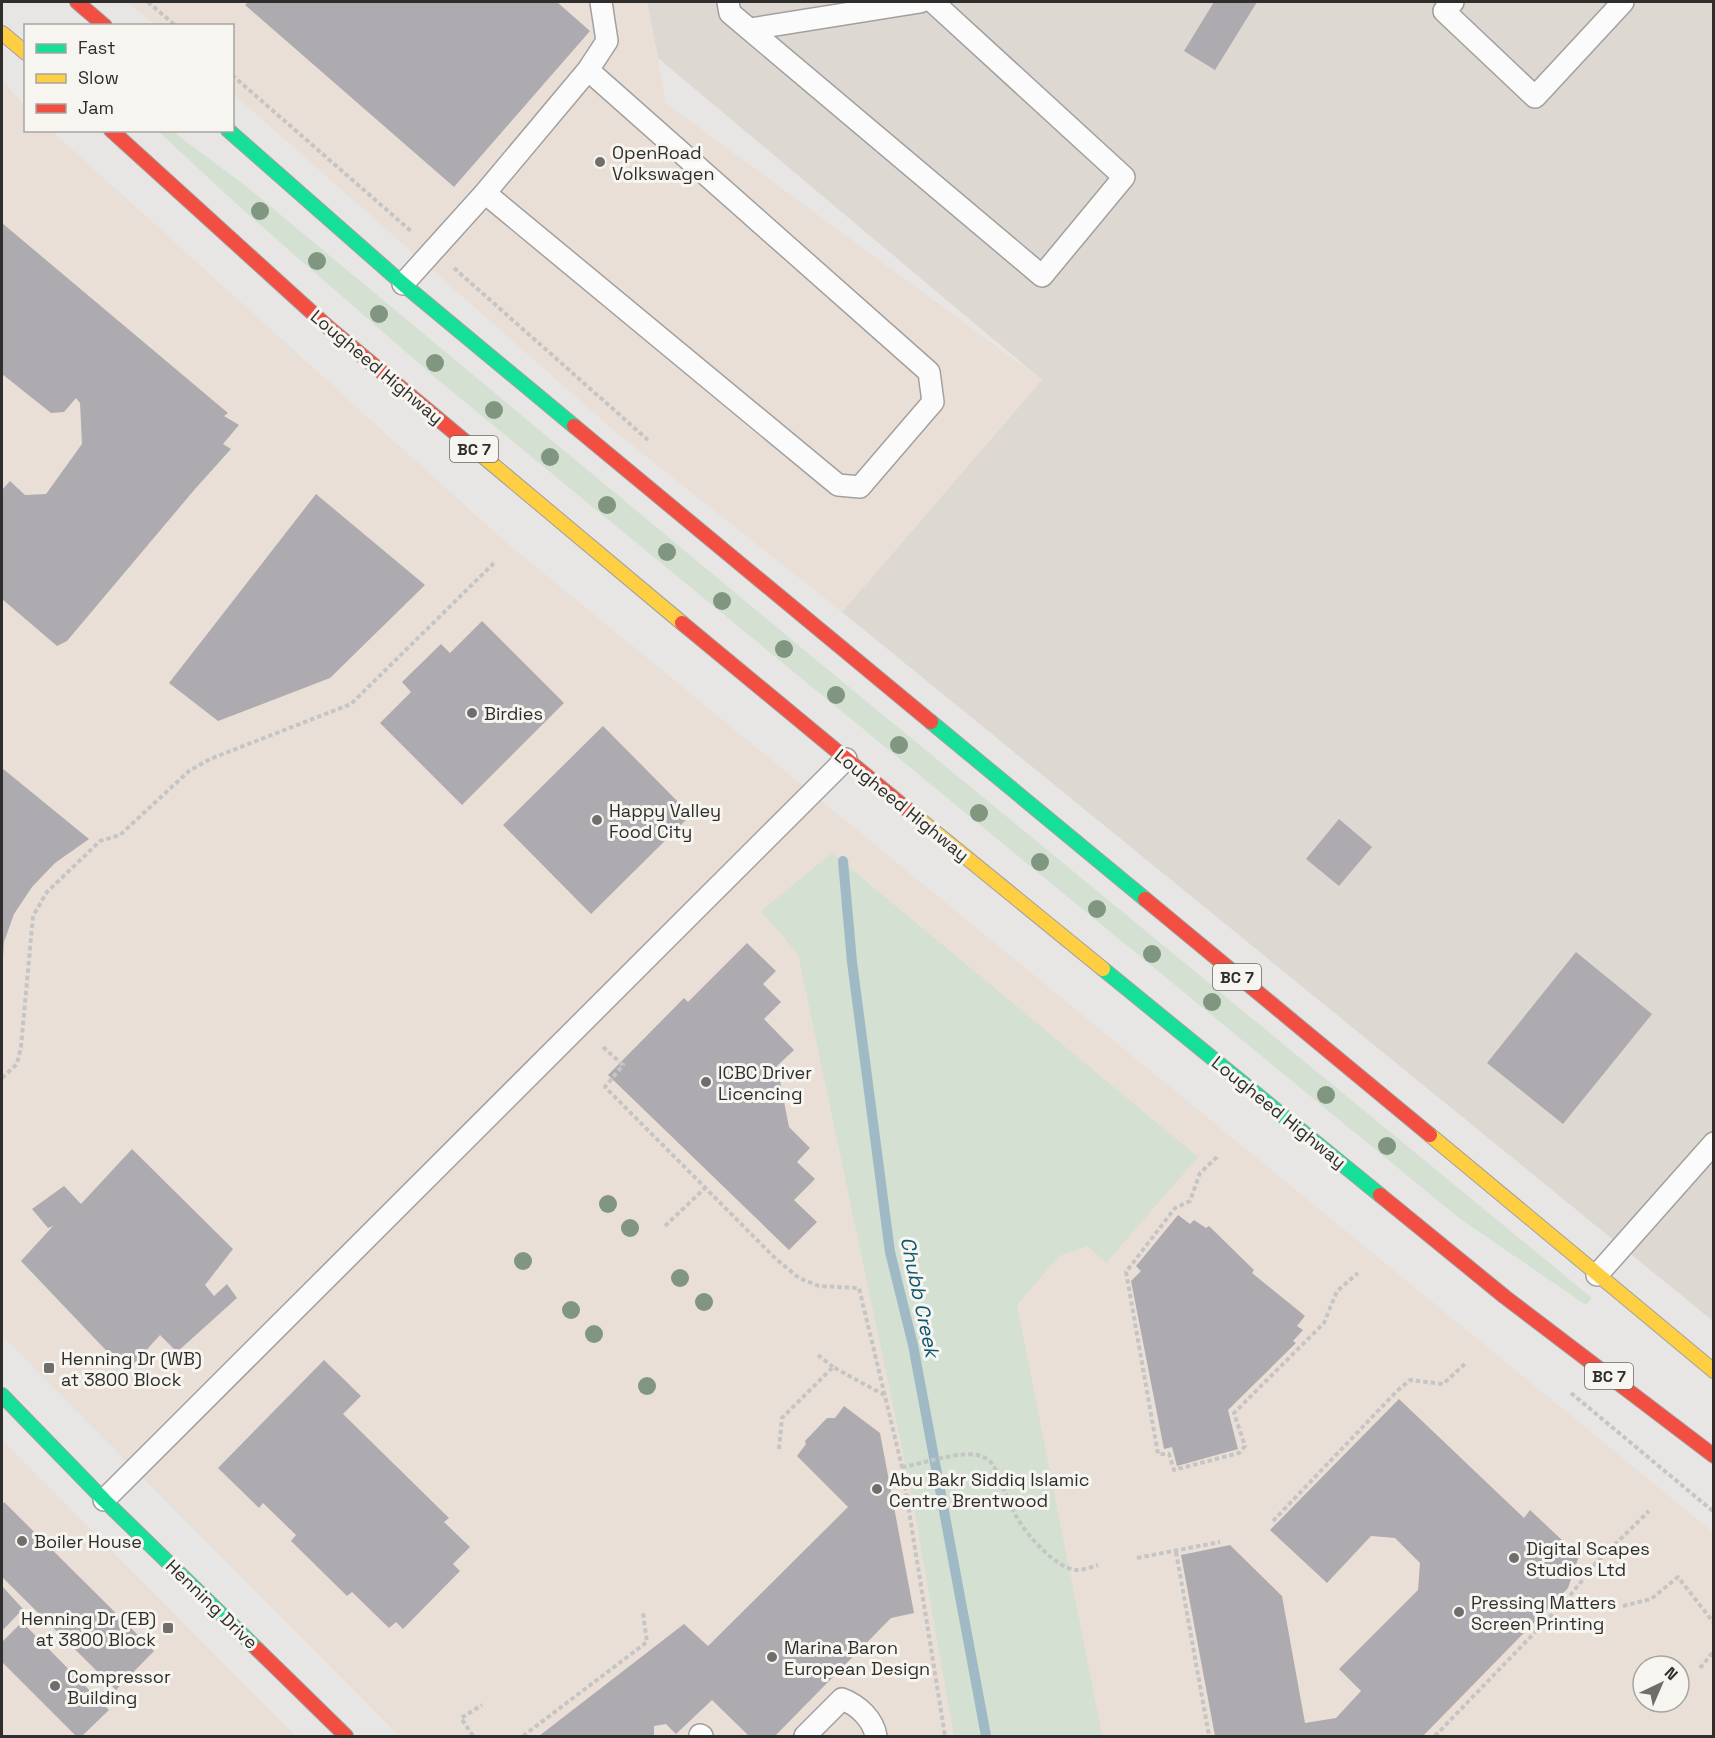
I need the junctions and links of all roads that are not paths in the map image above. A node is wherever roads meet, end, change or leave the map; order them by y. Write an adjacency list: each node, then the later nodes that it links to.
1 (77, 2): 8 (main road)
2 (601, 2): 12 (lane)
3 (728, 2): 9 (lane)
4 (920, 2): 9 (lane)
5 (933, 2): 9 (lane)
6 (1453, 2): 7 (lane)
7 (1623, 2)
8 (103, 24)
9 (750, 29)
10 (2, 33): 11 (main road)
11 (24, 51)
12 (588, 70): 15 (lane); 15 (lane)
13 (113, 132): 17 (main road, Lougheed Highway / BC 7)
14 (230, 132): 16 (main road, BC 7)
15 (485, 193): 16 (lane)
16 (403, 284): 19 (main road, BC 7)
17 (846, 759): 22 (main road, Lougheed Highway / BC 7); 23 (lane)
18 (1713, 1143): 19 (lane)
19 (1597, 1275): 20 (main road, BC 7)
20 (1713, 1371)
21 (2, 1395): 23 (main road, Henning Drive)
22 (1713, 1456)
23 (104, 1500): 24 (main road, Henning Drive)
24 (346, 1737)
25 (805, 1737): 26 (lane)
26 (876, 1737)

